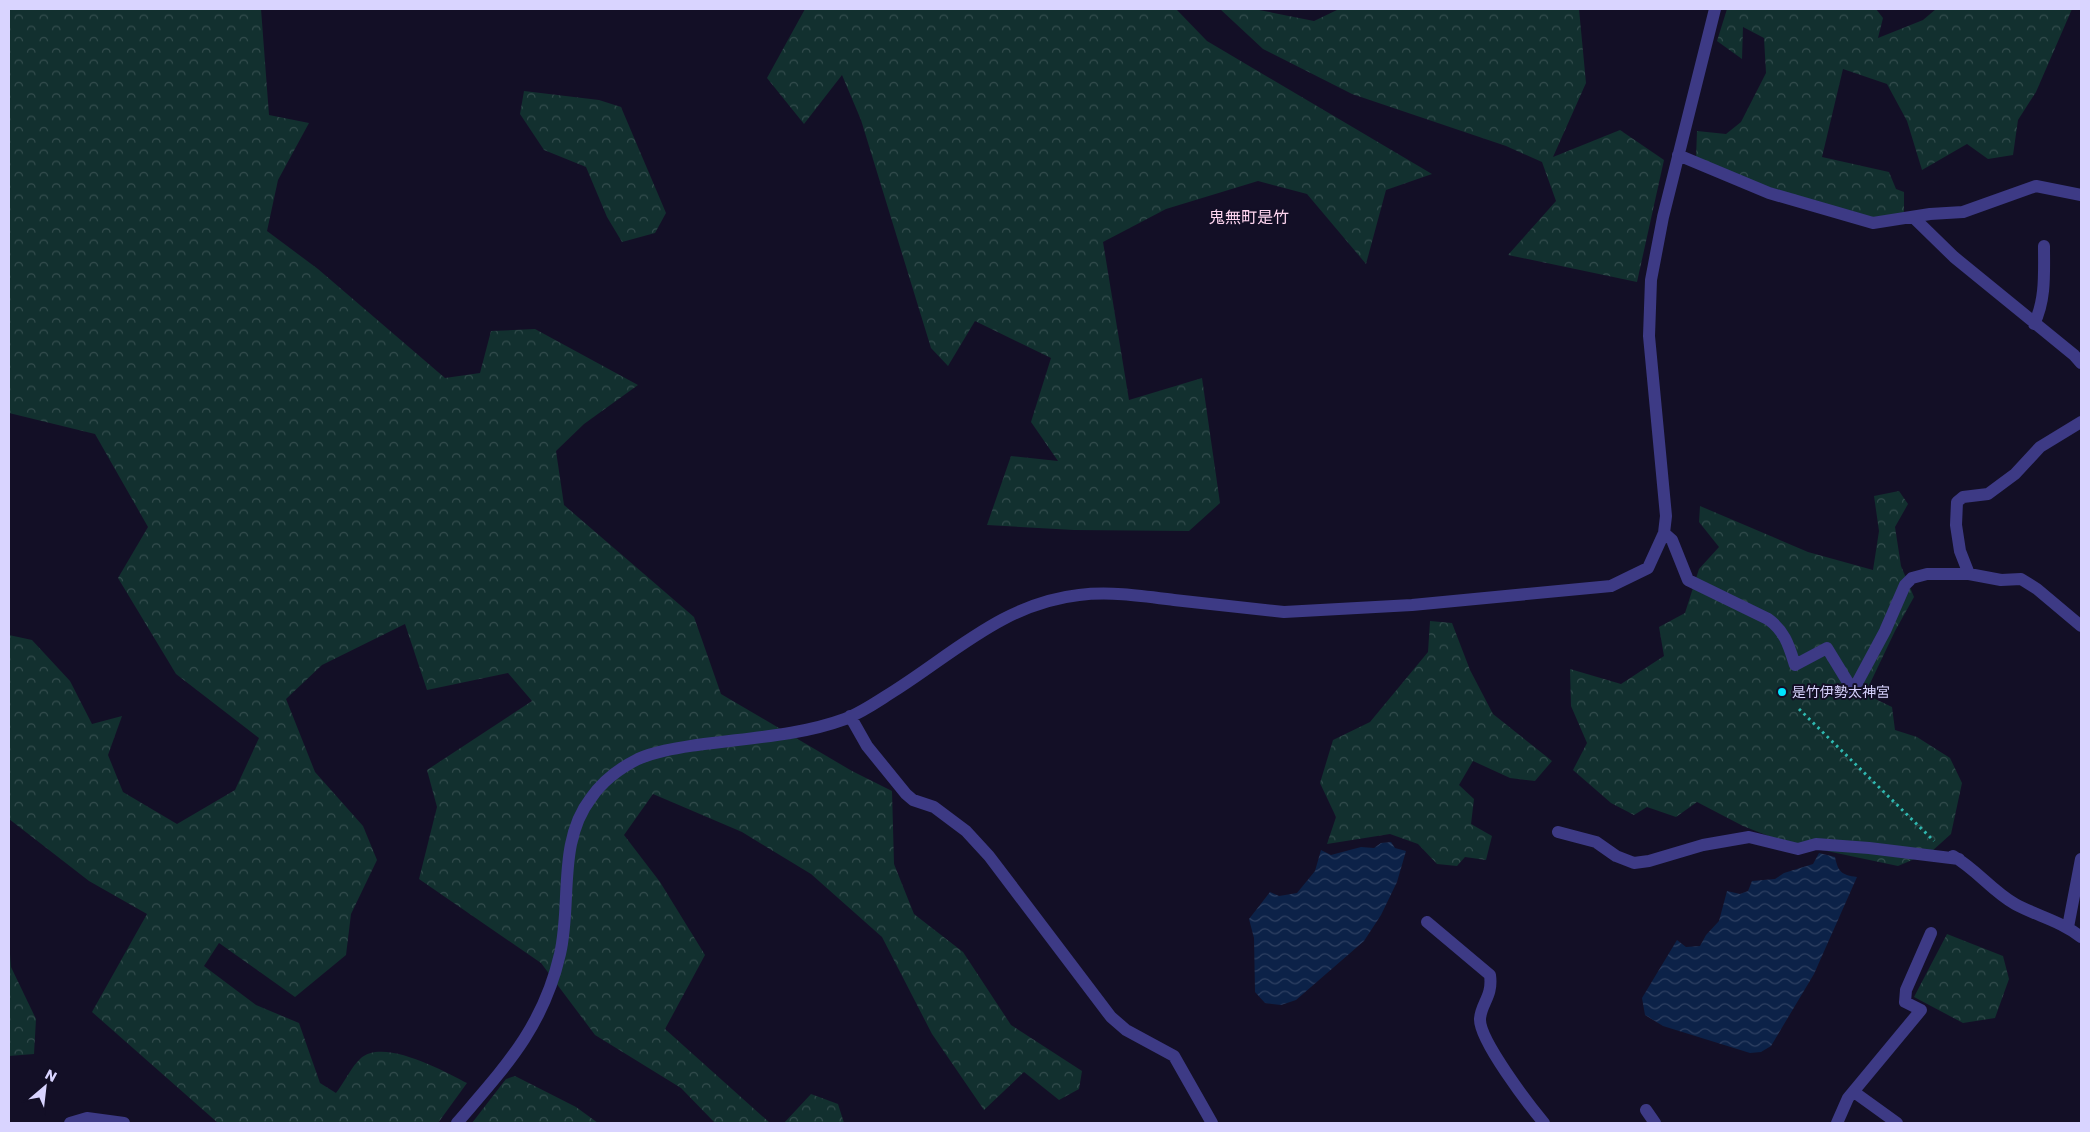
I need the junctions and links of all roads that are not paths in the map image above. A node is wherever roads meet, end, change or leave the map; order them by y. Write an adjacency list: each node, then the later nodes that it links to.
1 (1715, 9): 2 (street)
2 (1678, 155): 4 (street); 9 (street)
3 (2081, 195): 4 (street)
4 (1914, 218): 6 (street)
5 (2044, 246): 6 (street)
6 (2034, 324): 7 (street)
7 (2081, 363)
8 (2081, 422): 10 (street)
9 (1664, 533): 10 (street); 12 (street)
10 (1969, 574): 11 (street)
11 (2081, 626)
12 (850, 716): 25 (street); 26 (street)
13 (1558, 832): 15 (street)
14 (1944, 851): 15 (street)
15 (1959, 859): 18 (street)
16 (2081, 859): 18 (street)
17 (1427, 922): 27 (street)
18 (2068, 927): 20 (street)
19 (1931, 933): 21 (street)
20 (2081, 937)
21 (1854, 1092): 29 (street); 30 (street)
22 (1646, 1110): 28 (street)
23 (70, 1123): 24 (street)
24 (124, 1123)
25 (457, 1123)
26 (1212, 1123)
27 (1544, 1123)
28 (1655, 1123)
29 (1837, 1123)
30 (1897, 1123)

